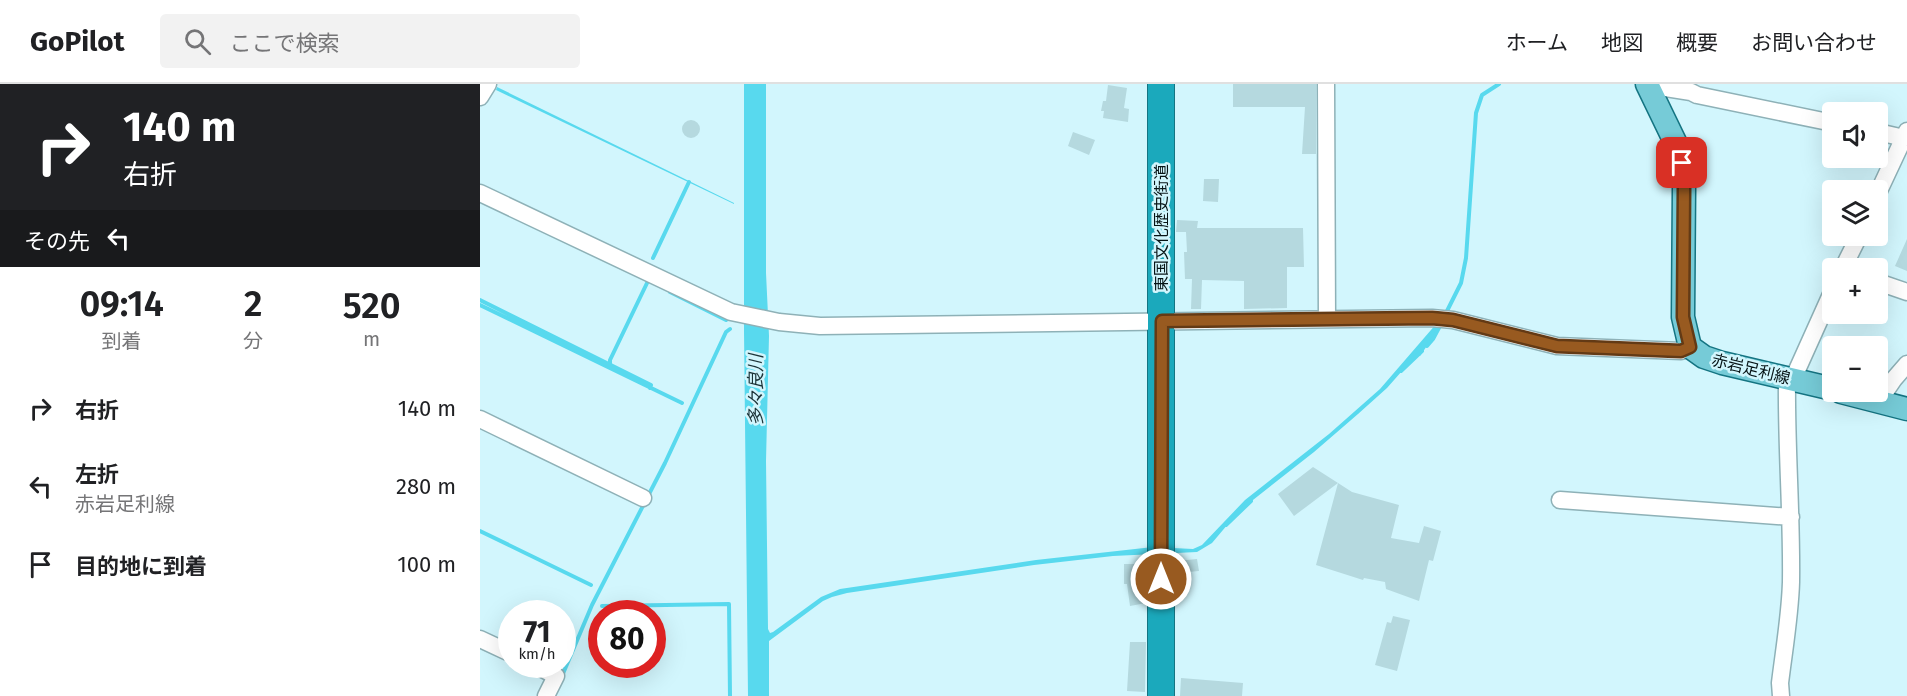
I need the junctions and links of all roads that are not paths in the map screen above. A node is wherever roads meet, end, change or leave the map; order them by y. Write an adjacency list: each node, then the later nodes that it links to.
1 (488, 84): 6 (street)
2 (1161, 84): 16 (highway, 東国文化歴史街道)
3 (1326, 84): 15 (street)
4 (1647, 84): 5 (street); 17 (main road, 赤岩足利線)
5 (1692, 88): 7 (street)
6 (480, 97)
7 (1822, 121)
8 (1888, 133): 9 (street)
9 (1905, 134): 10 (street)
10 (1884, 180)
11 (480, 193): 16 (street)
12 (1888, 285): 13 (street)
13 (1907, 292)
14 (1822, 313): 19 (street)
15 (1327, 319): 16 (street); 17 (street)
16 (1162, 321): 32 (highway, 東国文化歴史街道)
17 (1690, 347): 19 (main road, 赤岩足利線)
18 (1907, 364): 21 (street)
19 (1790, 379): 20 (main road, 赤岩足利線); 27 (street)
20 (1822, 386)
21 (1888, 386)
22 (1882, 402): 23 (main road)
23 (1907, 408)
24 (480, 419): 25 (street)
25 (643, 498)
26 (1560, 500): 27 (street)
27 (1791, 516): 33 (street)
28 (480, 639): 29 (street)
29 (498, 647)
30 (555, 678): 31 (street)
31 (546, 696)
32 (1161, 696)
33 (1781, 696)

